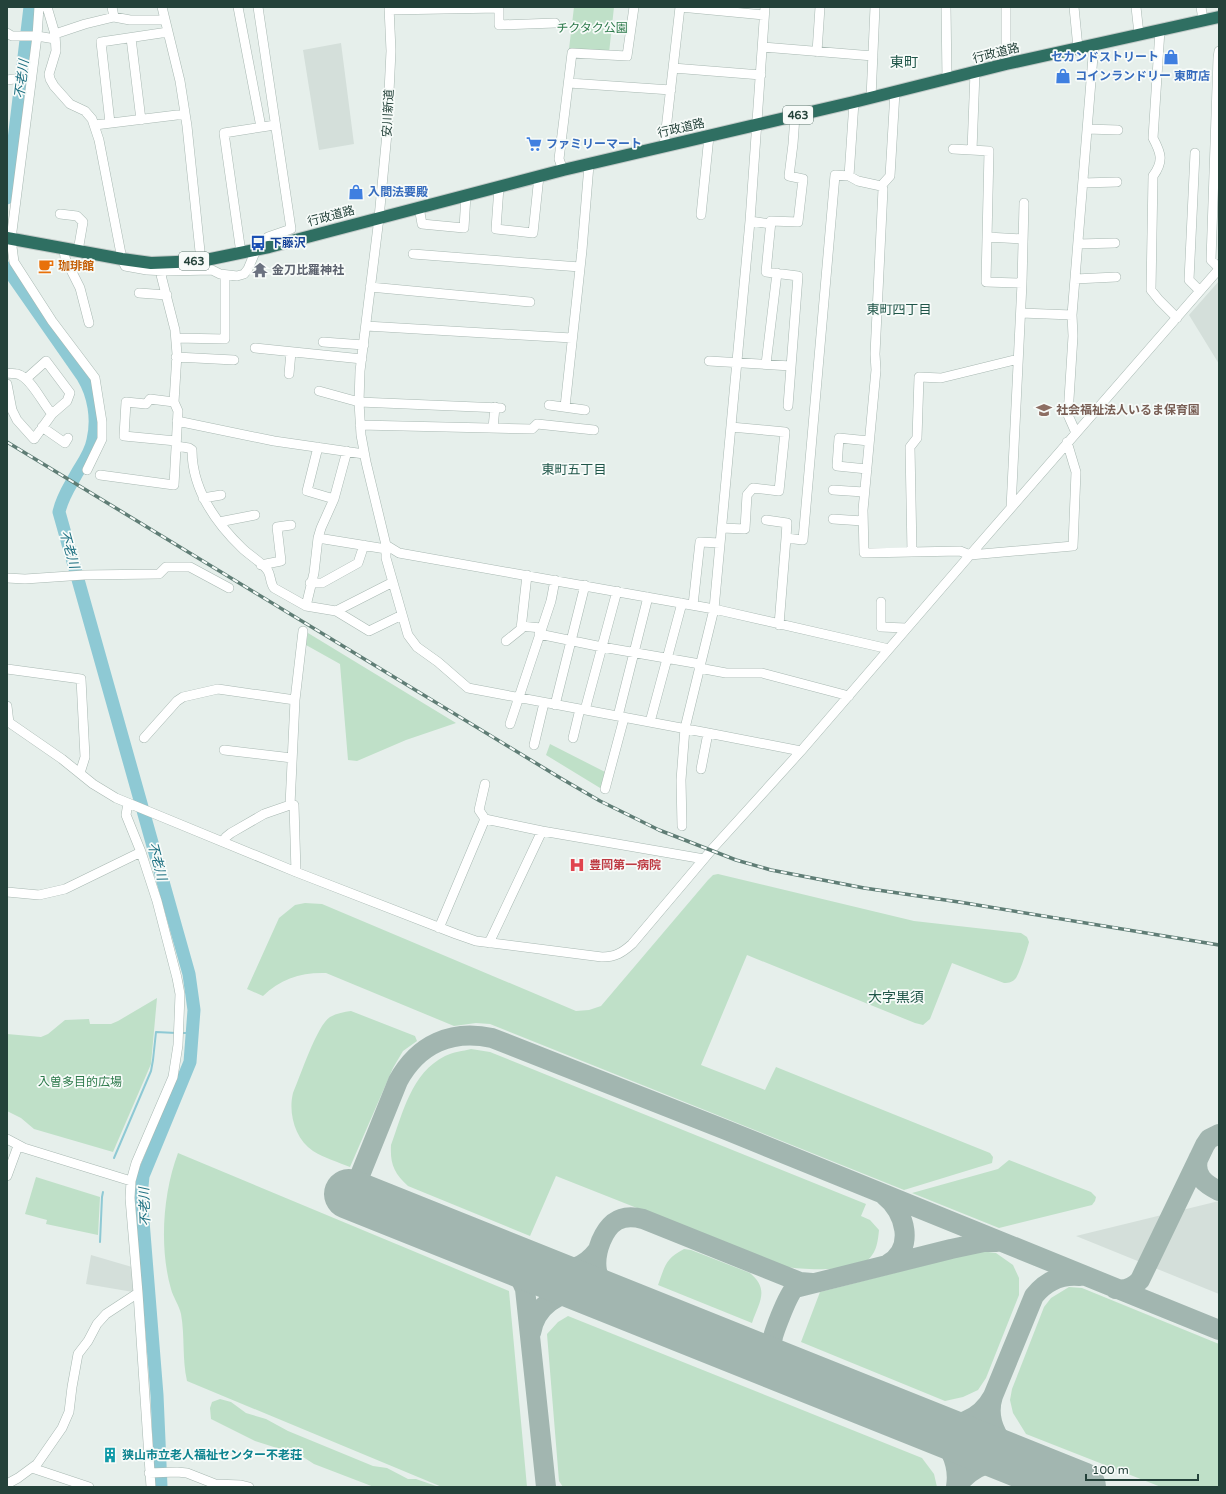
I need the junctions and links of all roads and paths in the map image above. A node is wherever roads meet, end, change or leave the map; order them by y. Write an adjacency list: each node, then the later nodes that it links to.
1 (39, 7): 27 (street)
2 (46, 7): 28 (street)
3 (112, 7): 19 (street)
4 (162, 7): 21 (street)
5 (238, 7): 54 (street)
6 (258, 7): 52 (street)
7 (634, 7): 42 (street)
8 (680, 7): 17 (street); 38 (street)
9 (820, 7): 35 (street)
10 (875, 7): 36 (street)
11 (946, 7): 41 (street)
12 (1006, 7): 37 (street)
13 (1074, 7): 33 (street)
14 (1136, 7): 26 (street)
15 (1201, 7): 22 (street)
16 (389, 8): 23 (street); 75 (street, 安川新道)
17 (708, 8): 18 (street)
18 (764, 11): 32 (street)
19 (114, 17): 21 (street); 28 (street)
20 (1219, 17): 22 (highway, 行政道路 / 463)
21 (164, 20): 25 (street)
22 (1203, 20): 24 (highway, 行政道路 / 463)
23 (555, 23)
24 (1160, 30): 26 (highway, 行政道路 / 463); 106 (street)
25 (168, 32): 30 (street); 47 (street)
26 (1139, 34): 31 (highway, 行政道路 / 463)
27 (37, 36): 28 (street); 29 (street); 79 (street)
28 (55, 36): 51 (street)
29 (10, 37)
30 (131, 38): 49 (street); 50 (street)
31 (1094, 44): 33 (highway, 行政道路 / 463); 55 (street)
32 (763, 47): 35 (street); 40 (street)
33 (1078, 48): 37 (highway, 行政道路 / 463)
34 (1219, 51): 92 (street)
35 (817, 52): 36 (street)
36 (873, 56): 45 (street)
37 (1006, 64): 39 (highway, 行政道路 / 463)
38 (673, 68): 40 (street); 43 (street)
39 (975, 72): 41 (highway, 行政道路 / 463); 60 (street)
40 (761, 76): 53 (street)
41 (947, 79): 44 (highway, 行政道路 / 463)
42 (569, 83): 43 (street); 63 (street)
43 (670, 90): 58 (street)
44 (895, 92): 45 (highway, 行政道路 / 463); 69 (street)
45 (871, 98): 46 (highway, 行政道路 / 463)
46 (854, 102): 48 (highway, 行政道路 / 463); 65 (street)
47 (185, 114): 49 (street); 90 (street)
48 (796, 116): 53 (highway, 行政道路 / 463); 77 (street)
49 (142, 120): 50 (street)
50 (110, 124): 51 (street)
51 (95, 125): 89 (street)
52 (275, 125): 54 (street); 83 (street)
53 (757, 125): 57 (highway, 行政道路 / 463); 76 (street)
54 (261, 127): 87 (street)
55 (1087, 129): 56 (street); 67 (street)
56 (1118, 130)
57 (709, 136): 58 (highway, 行政道路 / 463); 74 (street)
58 (664, 147): 62 (highway, 行政道路 / 463)
59 (953, 149): 60 (street)
60 (972, 150): 78 (street)
61 (1195, 154): 100 (street)
62 (589, 165): 63 (highway, 行政道路 / 463); 91 (street)
63 (564, 170): 64 (highway, 行政道路 / 463)
64 (539, 176): 68 (highway, 行政道路 / 463); 68 (street)
65 (848, 176): 69 (street); 166 (street)
66 (1117, 182): 67 (street)
67 (1083, 183): 82 (street)
68 (500, 186): 70 (highway, 行政道路 / 463)
69 (881, 186): 143 (street)
70 (466, 195): 72 (highway, 行政道路 / 463); 72 (street)
71 (1024, 203): 80 (street)
72 (419, 207): 75 (highway, 行政道路 / 463)
73 (60, 214): 86 (street)
74 (701, 215)
75 (379, 218): 83 (highway, 行政道路 / 463); 99 (street, 安川新道)
76 (750, 221): 77 (street); 120 (street)
77 (770, 224): 94 (street)
78 (987, 237): 80 (street); 98 (street)
79 (9, 238): 84 (highway, 行政道路 / 463); 150 (street)
80 (1023, 238): 98 (street)
81 (1115, 243): 82 (street)
82 (1078, 244): 97 (street)
83 (269, 247): 85 (highway, 行政道路 / 463)
84 (64, 248): 86 (highway, 行政道路 / 463); 107 (street)
85 (256, 250): 87 (highway, 行政道路 / 463); 95 (street)
86 (78, 251): 89 (highway, 行政道路 / 463)
87 (241, 253): 90 (highway, 行政道路 / 463)
88 (413, 254): 91 (street)
89 (122, 259): 90 (highway, 行政道路 / 463); 93 (street)
90 (201, 261)
91 (580, 267): 110 (street)
92 (1219, 268): 100 (street)
93 (160, 271): 95 (street); 102 (street)
94 (776, 273): 121 (street); 122 (street)
95 (225, 276): 109 (street)
96 (1116, 277): 97 (street)
97 (1075, 279): 105 (street)
98 (1022, 283): 104 (street)
99 (370, 287): 103 (street); 108 (street, 安川新道)
100 (1200, 291): 106 (street)
101 (139, 293): 102 (street)
102 (167, 295): 109 (street)
103 (530, 302)
104 (1021, 313): 105 (street); 117 (street)
105 (1072, 315): 141 (street)
106 (1177, 318): 141 (street)
107 (89, 323)
108 (366, 326): 110 (street); 112 (street, 安川新道)
109 (176, 338): 115 (street)
110 (572, 338): 132 (street)
111 (323, 342): 112 (street)
112 (364, 345): 116 (street, 安川新道)
113 (255, 348): 114 (street)
114 (291, 352): 116 (street); 124 (street)
115 (176, 357): 118 (street); 128 (street)
116 (362, 359): 129 (street, 安川新道)
117 (1018, 359): 157 (street); 170 (street)
118 (234, 360)
119 (709, 361): 120 (street)
120 (737, 363): 121 (street); 138 (street)
121 (766, 364): 122 (street)
122 (791, 366): 131 (street)
123 (7, 373): 125 (street)
124 (289, 374)
125 (27, 378): 134 (street); 134 (street)
126 (7, 384): 137 (street)
127 (319, 391): 129 (street)
128 (174, 402): 135 (street); 145 (street)
129 (359, 402): 136 (street, 安川新道); 139 (street)
130 (549, 405): 132 (street)
131 (788, 406)
132 (565, 407): 133 (street)
133 (585, 410)
134 (52, 414): 137 (street)
135 (177, 421): 145 (street); 146 (street)
136 (360, 425): 139 (street); 148 (street, 安川新道)
137 (42, 427): 142 (street)
138 (731, 427): 164 (street); 164 (street)
139 (493, 428): 140 (street)
140 (594, 430)
141 (1076, 433): 144 (street)
142 (68, 438)
143 (869, 441): 149 (street); 149 (street)
144 (1067, 442): 157 (street); 171 (street)
145 (176, 443): 151 (street); 155 (street)
146 (318, 447): 147 (street); 156 (street)
147 (347, 452): 148 (street); 156 (street)
148 (364, 454): 169 (street, 安川新道)
149 (867, 469): 153 (street)
150 (87, 470)
151 (100, 476)
152 (833, 490): 153 (street)
153 (864, 492): 161 (street)
154 (221, 495): 155 (street)
155 (203, 498): 162 (street)
156 (334, 499): 165 (street)
157 (1011, 508): 171 (street)
158 (255, 515): 162 (street)
159 (833, 519): 161 (street)
160 (766, 520): 166 (street)
161 (863, 521): 170 (street)
162 (219, 522): 172 (street)
163 (291, 525): 172 (street)
164 (722, 528): 167 (street)
165 (318, 538): 168 (street); 177 (street)
166 (786, 538): 189 (street)
167 (720, 543): 184 (street); 186 (street)
168 (364, 545): 169 (street); 177 (street)
169 (386, 547): 173 (street); 176 (street, 安川新道)
170 (912, 552): 171 (street)
171 (970, 555): 191 (street)
172 (261, 565): 185 (street)
173 (527, 575): 175 (street); 190 (street)
174 (7, 578): 179 (street)
175 (555, 580): 178 (street); 193 (street)
176 (393, 582): 187 (street); 188 (street, 安川新道)
177 (310, 583): 185 (street)
178 (580, 585): 180 (street); 195 (street)
179 (229, 588)
180 (617, 591): 181 (street); 196 (street)
181 (648, 597): 183 (street); 198 (street)
182 (881, 602): 191 (street)
183 (682, 603): 184 (street); 199 (street)
184 (693, 605): 186 (street)
185 (306, 606): 187 (street)
186 (714, 609): 189 (street); 200 (street)
187 (336, 611): 188 (street)
188 (402, 615): 203 (street, 安川新道)
189 (779, 625): 197 (street)
190 (521, 626): 193 (street); 194 (street)
191 (906, 628): 197 (street)
192 (303, 631): 204 (street)
193 (540, 631): 195 (street); 203 (street)
194 (506, 641)
195 (571, 641): 196 (street); 206 (street)
196 (602, 647): 198 (street); 208 (street)
197 (888, 649): 202 (street)
198 (634, 653): 199 (street); 209 (street)
199 (667, 658): 200 (street); 211 (street)
200 (699, 666): 202 (street); 213 (street)
201 (7, 669): 222 (street)
202 (849, 696): 219 (street)
203 (517, 698): 205 (street, 安川新道); 212 (street)
204 (295, 700): 215 (street); 220 (street)
205 (544, 703): 206 (street, 安川新道); 217 (street)
206 (555, 705): 208 (street, 安川新道)
207 (7, 706): 210 (street)
208 (582, 710): 209 (street, 安川新道); 216 (street)
209 (621, 717): 211 (street, 安川新道); 224 (street)
210 (8, 722): 222 (street)
211 (650, 722): 213 (street, 安川新道)
212 (510, 724)
213 (685, 728): 214 (street, 安川新道); 228 (street)
214 (708, 733): 219 (street, 安川新道); 221 (street)
215 (144, 738)
216 (573, 738)
217 (534, 745)
218 (224, 750): 220 (street)
219 (800, 751): 232 (street)
220 (292, 758): 226 (street)
221 (701, 769)
222 (80, 773): 225 (street)
223 (485, 784): 227 (street)
224 (605, 789)
225 (131, 804): 230 (street); 231 (street)
226 (290, 805): 230 (street); 233 (street)
227 (485, 819): 229 (street); 235 (street)
228 (682, 826)
229 (542, 831): 232 (street); 236 (street)
230 (223, 841): 233 (street)
231 (141, 852): 234 (street); 240 (street)
232 (704, 859): 236 (street)
233 (296, 872): 235 (street)
234 (7, 892)
235 (439, 928): 236 (street)
236 (488, 943)
237 (7, 1139): 238 (street)
238 (18, 1146): 239 (street); 240 (street)
239 (7, 1176)
240 (131, 1181): 241 (street)
241 (138, 1293): 242 (street); 243 (street)
242 (32, 1468): 244 (street); 245 (street)
243 (156, 1473): 246 (street); 247 (street)
244 (7, 1484)
245 (89, 1487)
246 (151, 1487)
247 (249, 1487)

